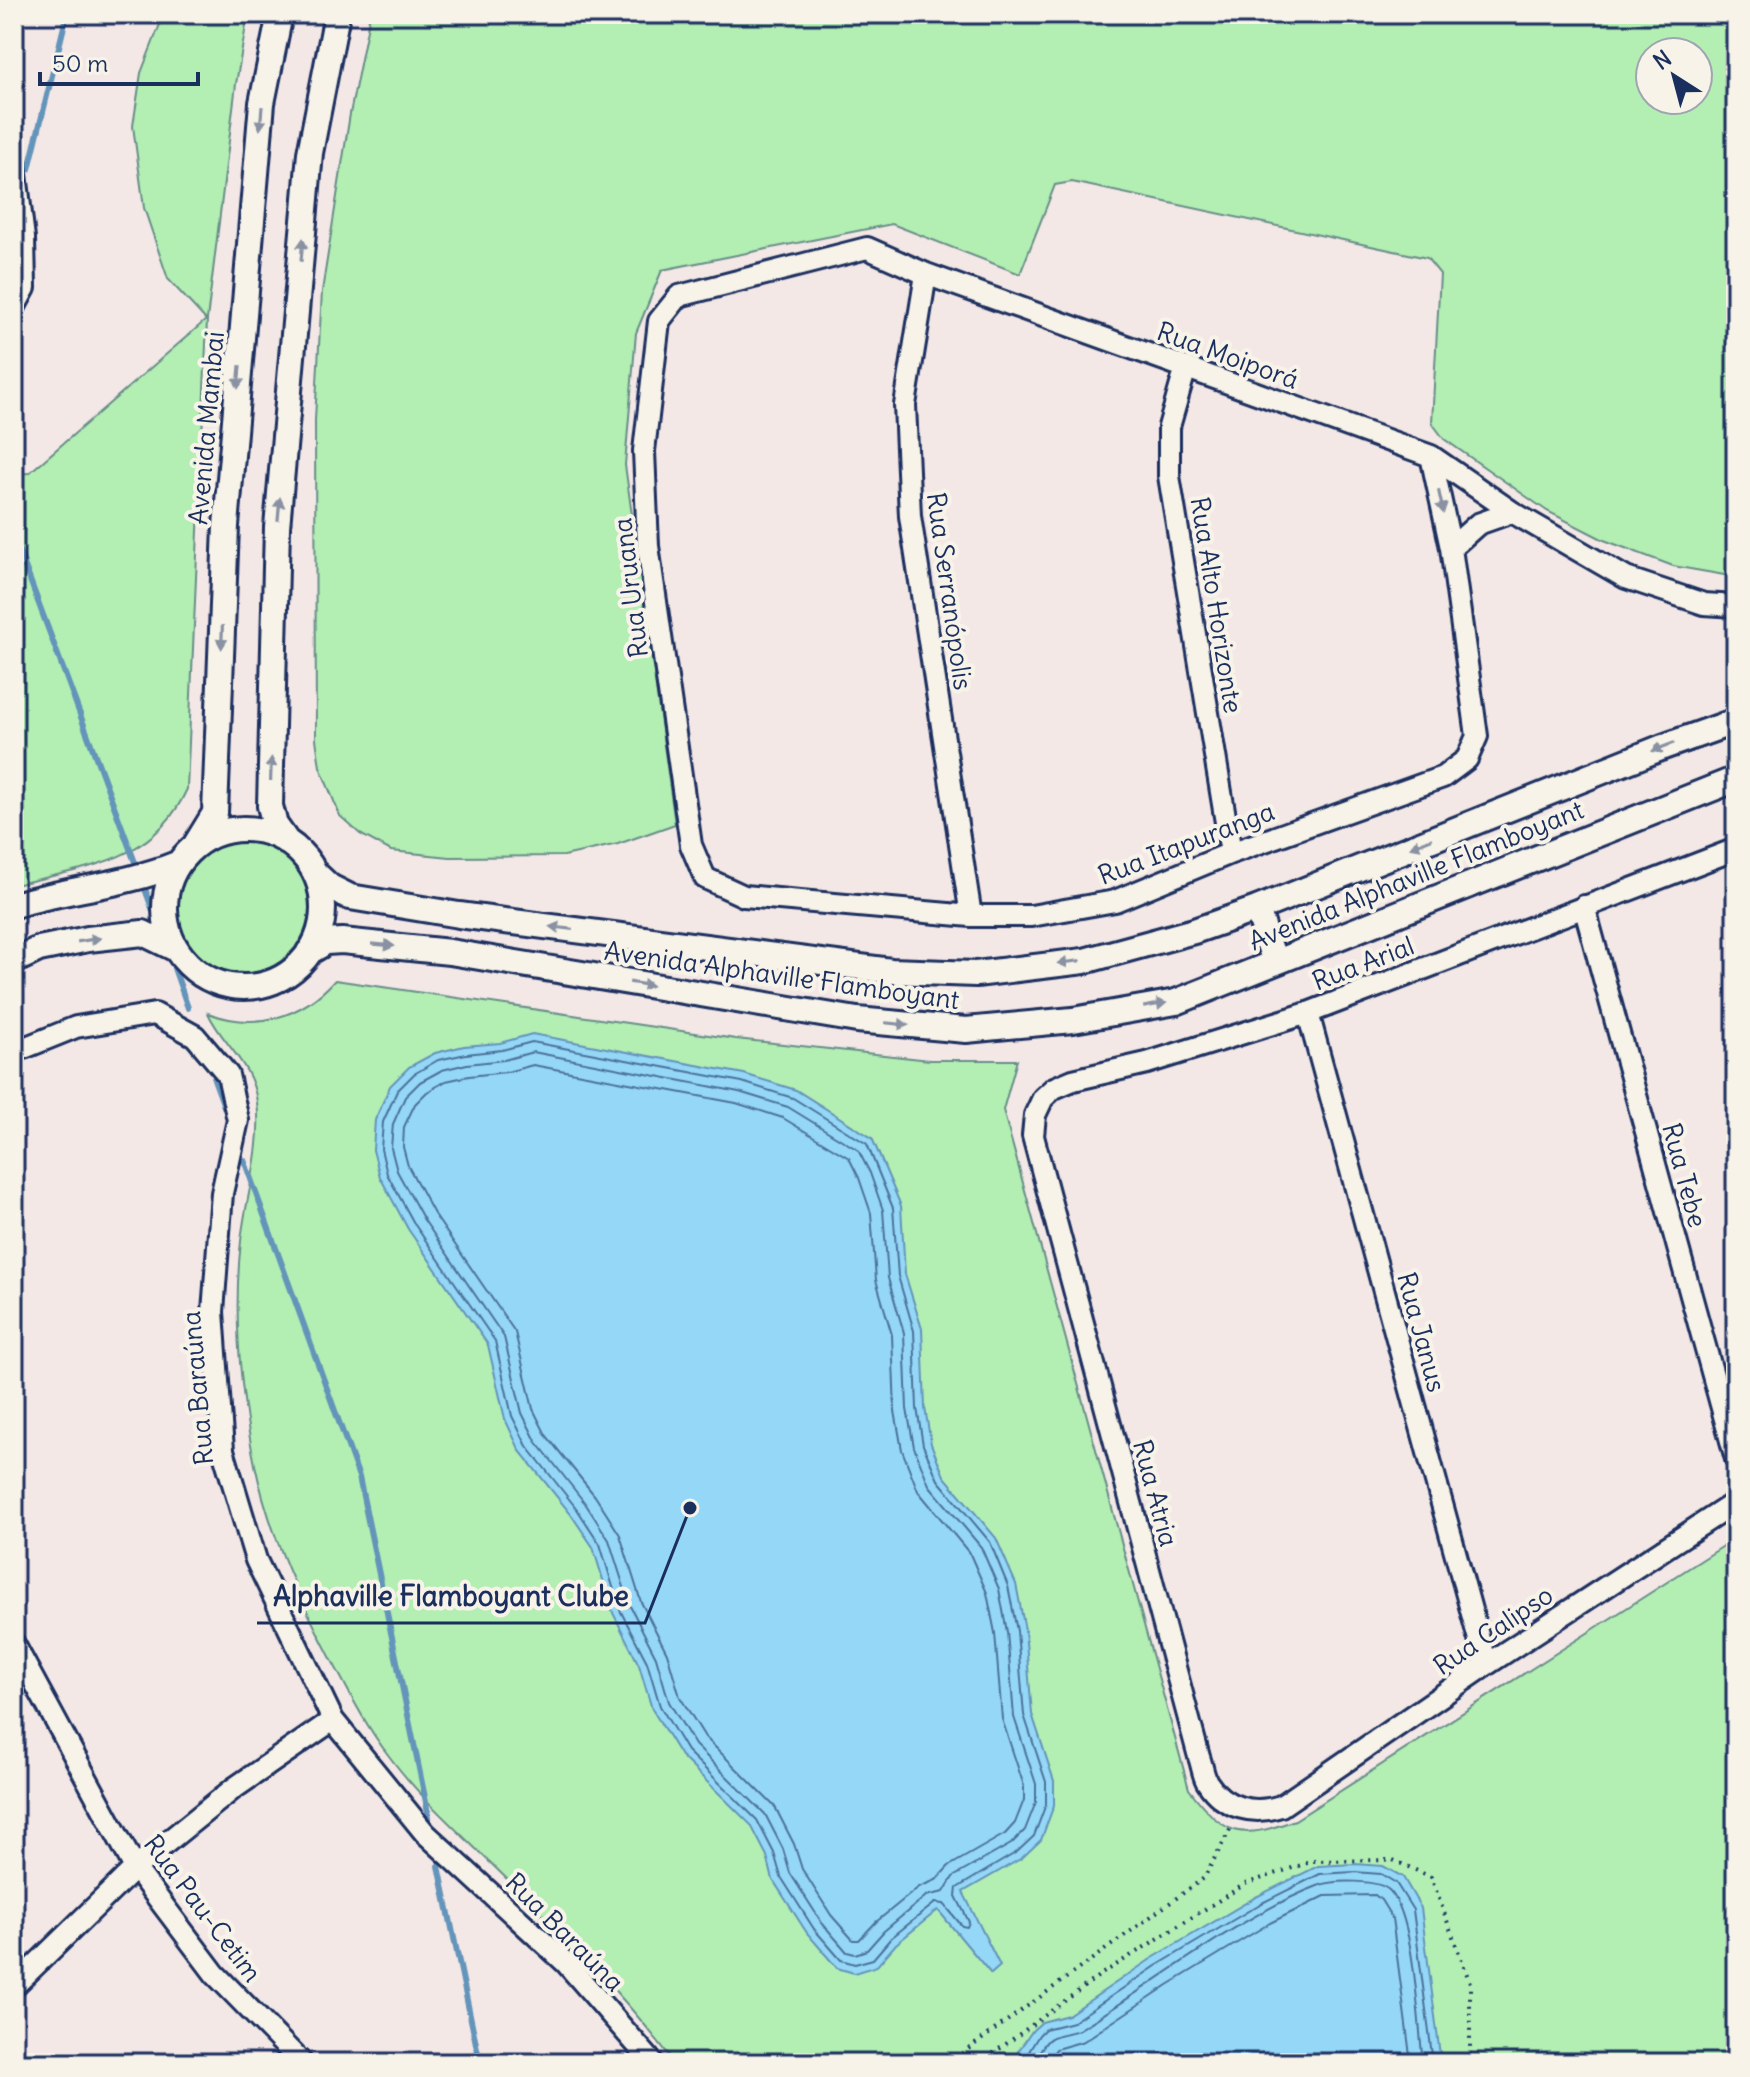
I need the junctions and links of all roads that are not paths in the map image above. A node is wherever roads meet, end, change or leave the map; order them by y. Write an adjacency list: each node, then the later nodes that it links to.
1 (280, 14): 15 (street, Avenida Mambai, one-way to 15)
2 (337, 14): 14 (street, one-way to 2)
3 (14, 158): 6 (street)
4 (926, 274): 5 (street, Rua Moiporá); 7 (street, Rua Moiporá); 24 (street, Rua Serranópolis)
5 (679, 296): 20 (street, Rua Uruana)
6 (14, 308)
7 (1186, 367): 8 (street, Rua Moiporá); 17 (street, Rua Alto Horizonte)
8 (1431, 456): 9 (street, Rua Moiporá); 10 (street, one-way to 10)
9 (1512, 512): 10 (street); 11 (street, Rua Moiporá)
10 (1451, 548): 17 (street, Rua Itapuranga)
11 (1736, 606)
12 (1736, 721): 23 (street, Avenida Alphaville Flamboyant, one-way to 23)
13 (1736, 779): 28 (street, Avenida Alphaville Flamboyant)
14 (287, 842): 15 (street); 19 (street)
15 (196, 844): 18 (street)
16 (1736, 849): 22 (street, Rua Arial)
17 (1231, 853): 24 (street, Rua Itapuranga)
18 (177, 864): 21 (street); 25 (street)
19 (316, 874): 23 (street, Avenida Alphaville Flamboyant, one-way to 19); 26 (street)
20 (705, 878): 24 (street, Rua Itapuranga)
21 (14, 905)
22 (1584, 906): 29 (street, Rua Arial); 32 (street, Rua Tebe)
23 (1257, 909): 28 (street)
24 (971, 916)
25 (176, 949): 26 (street); 27 (street, one-way to 25)
26 (309, 952): 28 (street, Avenida Alphaville Flamboyant, one-way to 28)
27 (14, 961)
28 (1275, 962)
29 (1308, 1013): 31 (street, Rua Arial); 35 (street, Rua Janus)
30 (14, 1052): 36 (street, Rua Baraúna)
31 (1033, 1136): 37 (street, Rua Atria)
32 (1736, 1459)
33 (1736, 1502): 35 (street, Rua Calipso)
34 (14, 1644): 38 (street, Rua Pau-Cetim)
35 (1486, 1665): 37 (street, Rua Calipso)
36 (333, 1720): 38 (street); 41 (street, Rua Baraúna)
37 (1281, 1806)
38 (135, 1868): 39 (street); 40 (street, Rua Pau-Cetim)
39 (14, 1986)
40 (302, 2063)
41 (653, 2063)

